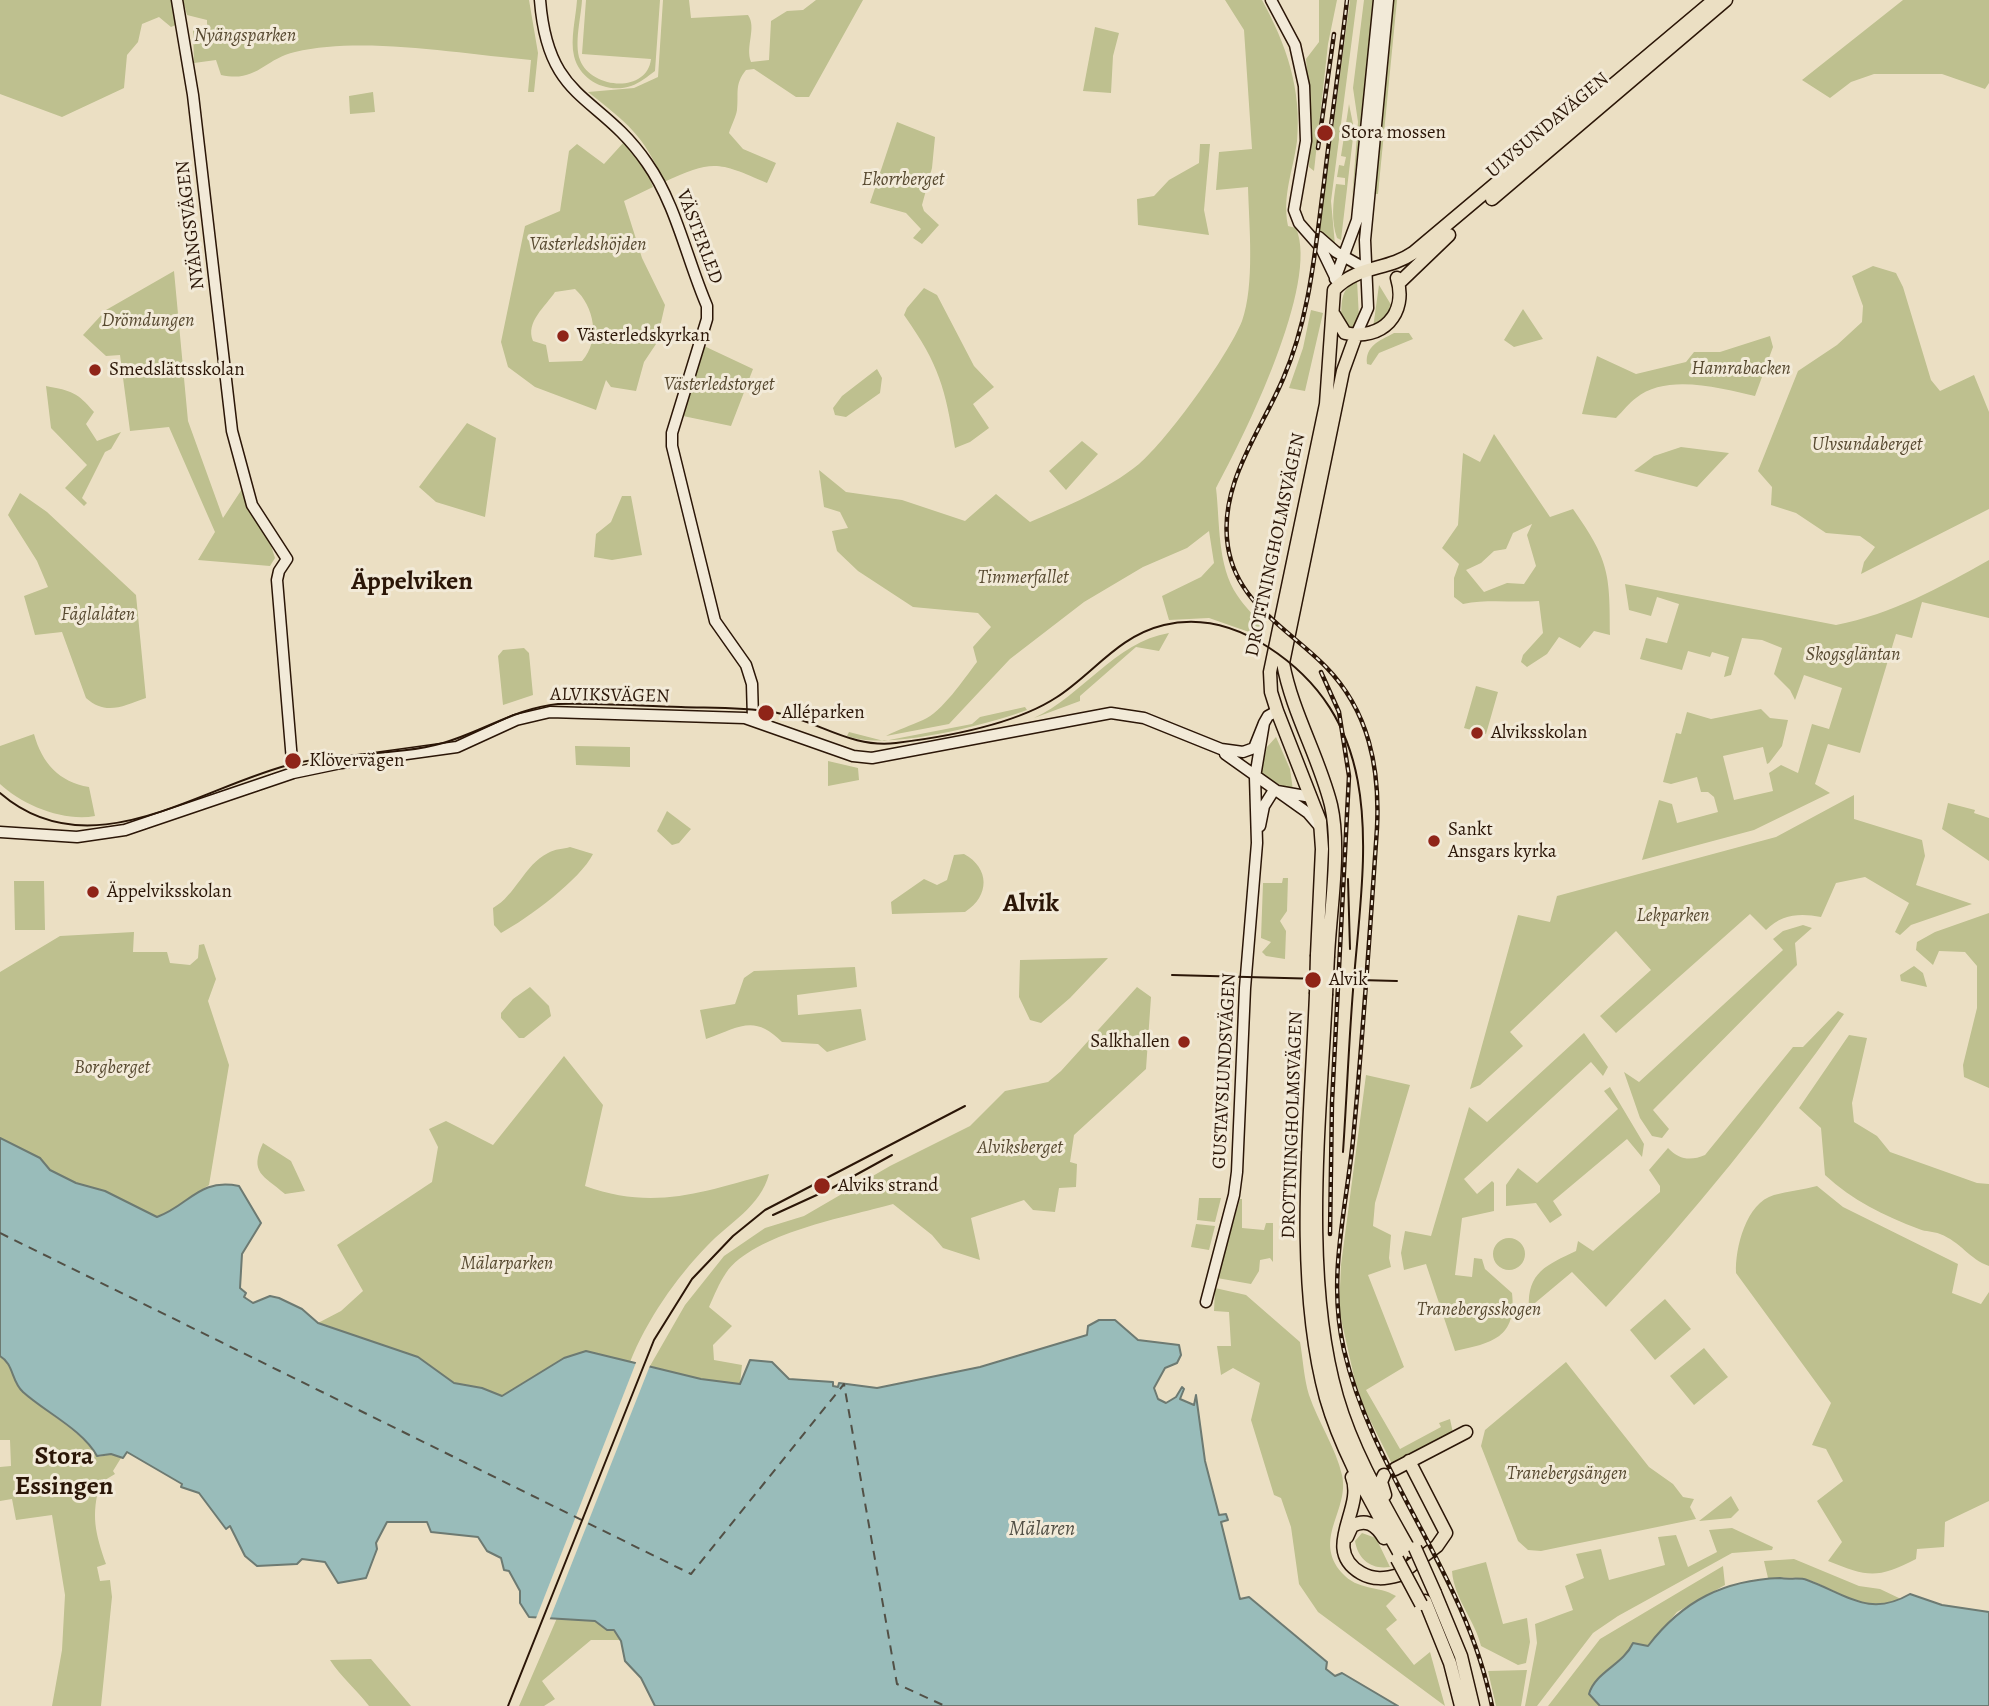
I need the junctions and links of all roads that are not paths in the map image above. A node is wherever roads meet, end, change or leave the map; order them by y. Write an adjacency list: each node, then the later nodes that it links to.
1 (177, 0): 22 (street, NYÄNGSVÄGEN)
2 (540, 0): 19 (street, VÄSTERLED)
3 (1271, 0): 8 (street)
4 (1379, 0): 9 (street)
5 (1388, 0): 11 (street, DROTTNINGHOLMSVÄGEN)
6 (1714, 0): 10 (main road, ULVSUNDAVÄGEN)
7 (1726, 0): 13 (main road, ULVSUNDAVÄGEN)
8 (1297, 199): 9 (street); 12 (street)
9 (1343, 257): 11 (street); 12 (street)
10 (1383, 267): 11 (main road, ULVSUNDAVÄGEN); 13 (main road)
11 (1366, 270): 12 (main road); 16 (street, DROTTNINGHOLMSVÄGEN)
12 (1335, 283): 14 (main road, DROTTNINGHOLMSVÄGEN)
13 (1399, 283): 15 (main road, DROTTNINGHOLMSVÄGEN)
14 (1333, 313): 16 (main road); 18 (main road, DROTTNINGHOLMSVÄGEN)
15 (1371, 334): 16 (main road); 17 (main road, DROTTNINGHOLMSVÄGEN)
16 (1356, 335): 17 (main road, DROTTNINGHOLMSVÄGEN)
17 (1338, 402): 24 (main road, DROTTNINGHOLMSVÄGEN)
18 (1277, 711): 20 (street); 24 (main road); 26 (main road, DROTTNINGHOLMSVÄGEN)
19 (753, 719): 21 (street, ALVIKSVÄGEN); 22 (street, ALVIKSVÄGEN)
20 (1264, 723): 21 (street, ALVIKSVÄGEN); 23 (street, GUSTAVSLUNDSVÄGEN)
21 (1221, 749): 23 (street, ALVIKSVÄGEN)
22 (293, 773): 28 (street, ALVIKSVÄGEN)
23 (1255, 777): 25 (street, ALVIKSVÄGEN); 29 (street, GUSTAVSLUNDSVÄGEN)
24 (1323, 784): 26 (main road); 30 (main road, DROTTNINGHOLMSVÄGEN)
25 (1274, 790): 26 (street); 27 (street, ALVIKSVÄGEN); 29 (street, GUSTAVSLUNDSVÄGEN)
26 (1311, 797): 27 (main road, DROTTNINGHOLMSVÄGEN)
27 (1321, 829): 30 (main road, DROTTNINGHOLMSVÄGEN)
28 (0, 832)
29 (1257, 838): 32 (street, GUSTAVSLUNDSVÄGEN)
30 (1323, 956): 31 (main road, DROTTNINGHOLMSVÄGEN, bridge)
31 (1321, 995): 33 (main road, DROTTNINGHOLMSVÄGEN); 37 (main road, DROTTNINGHOLMSVÄGEN)
32 (1206, 1301)
33 (1327, 1399): 36 (main road); 37 (main road, DROTTNINGHOLMSVÄGEN)
34 (1466, 1432): 35 (main road)
35 (1409, 1461): 36 (main road); 37 (main road)
36 (1433, 1548): 37 (main road)
37 (1405, 1553): 38 (main road, DROTTNINGHOLMSVÄGEN, bridge); 38 (main road, bridge)
38 (1427, 1599): 39 (main road, DROTTNINGHOLMSVÄGEN); 39 (main road)
39 (1445, 1629): 40 (main road); 41 (main road)
40 (1461, 1706)
41 (1473, 1706)

